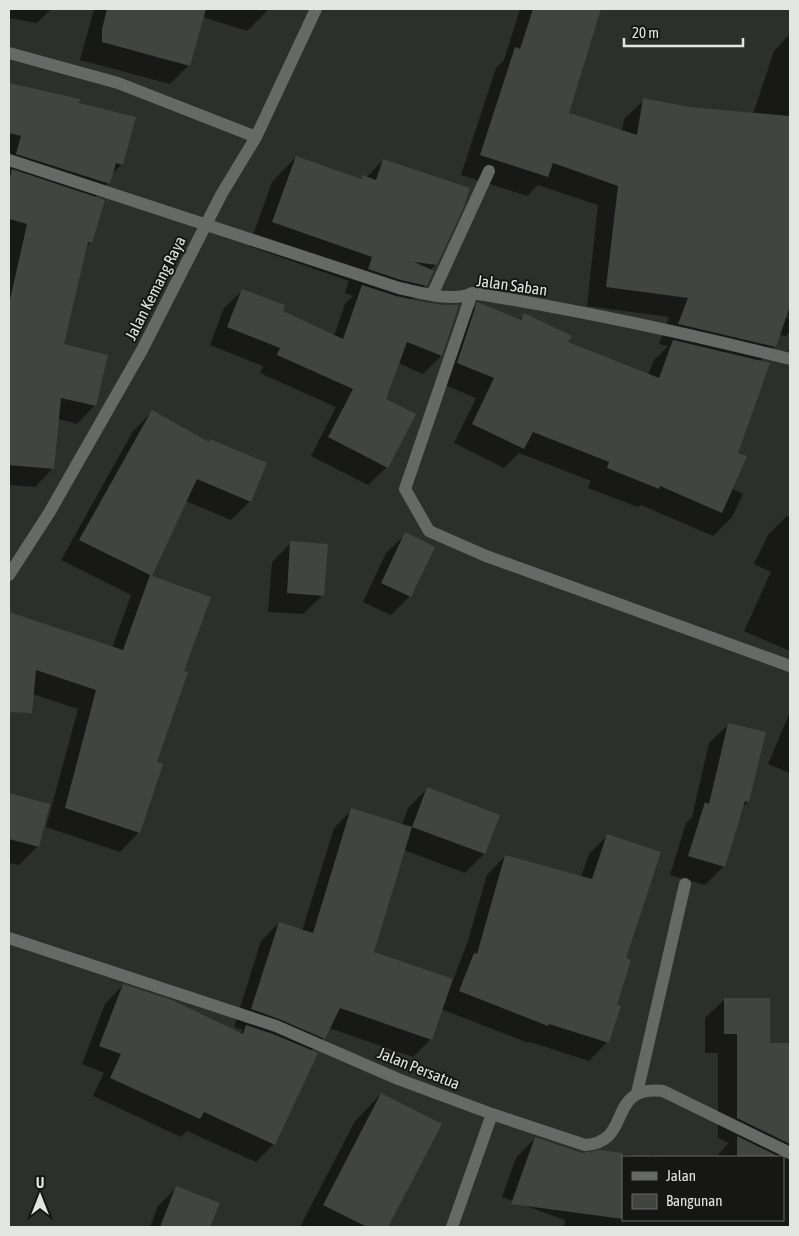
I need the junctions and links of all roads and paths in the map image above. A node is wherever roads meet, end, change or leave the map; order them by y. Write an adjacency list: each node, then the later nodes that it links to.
1 (316, 9): 3 (street, Jalan Kemang Raya)
2 (9, 53): 3 (street)
3 (256, 137): 6 (street, Jalan Kemang Raya)
4 (9, 160): 6 (street, Jalan Saban)
5 (489, 170): 8 (street)
6 (206, 224): 8 (street, Jalan Saban); 10 (street, Jalan Kemang Raya)
7 (472, 293): 8 (street, Jalan Saban); 9 (street, Jalan Saban); 11 (street)
8 (432, 295)
9 (790, 359)
10 (9, 575)
11 (790, 666)
12 (686, 884): 14 (street)
13 (9, 938): 15 (street, Jalan Persatua)
14 (637, 1093): 15 (street, Jalan Persatua); 16 (street)
15 (492, 1114): 17 (street)
16 (790, 1153)
17 (452, 1227)

